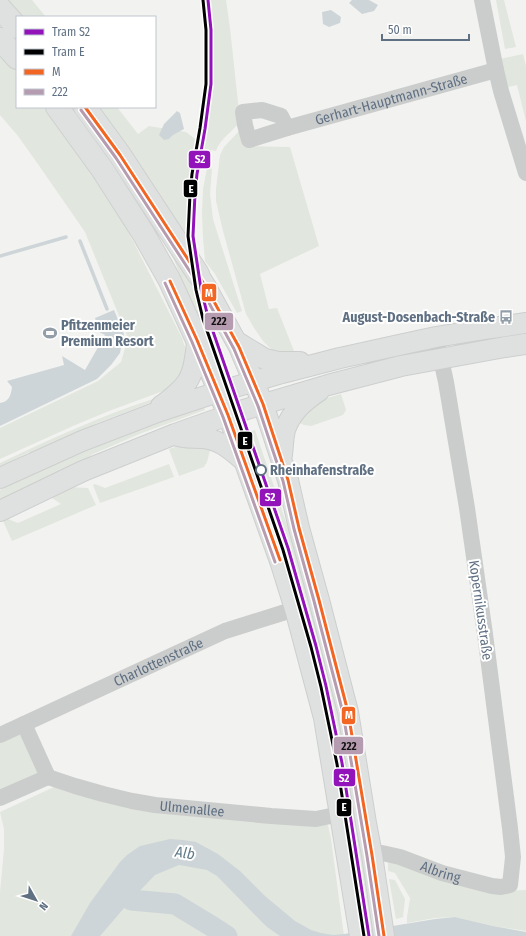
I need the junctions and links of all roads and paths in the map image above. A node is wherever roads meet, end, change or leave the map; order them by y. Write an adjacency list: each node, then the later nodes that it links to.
1 (482, 0): 6 (street)
2 (0, 8): 3 (highway)
3 (16, 26)
4 (0, 39): 5 (highway)
5 (16, 57)
6 (496, 70): 9 (street, Gerhart-Hauptmann-Straße); 10 (street)
7 (58, 108): 14 (highway)
8 (86, 108): 11 (highway)
9 (287, 128)
10 (526, 173)
11 (198, 274): 15 (main road)
12 (526, 323): 13 (main road)
13 (436, 337): 17 (street, Kopernikusstraße); 18 (main road)
14 (197, 340): 21 (main road); 24 (main road)
15 (237, 342): 18 (main road); 19 (main road)
16 (526, 344): 17 (main road)
17 (441, 358): 20 (main road); 37 (street, Kopernikusstraße)
18 (318, 364): 19 (main road)
19 (254, 382): 21 (main road); 22 (main road)
20 (328, 385): 22 (main road); 26 (main road)
21 (218, 392): 23 (main road); 24 (main road)
22 (263, 404): 23 (main road); 26 (main road)
23 (228, 415): 25 (main road); 27 (main road)
24 (145, 416): 28 (main road)
25 (173, 435): 27 (main road); 29 (main road)
26 (282, 459): 36 (main road)
27 (244, 462): 30 (main road)
28 (0, 478)
29 (0, 511)
30 (296, 609): 31 (street, Charlottenstraße); 35 (main road)
31 (24, 724): 32 (street, Charlottenstraße); 33 (street)
32 (0, 736)
33 (48, 777): 34 (street); 35 (street, Ulmenallee)
34 (0, 798)
35 (340, 814): 39 (main road)
36 (372, 855): 37 (street, Albring); 38 (main road)
37 (510, 885)
38 (383, 928)
39 (359, 930)

